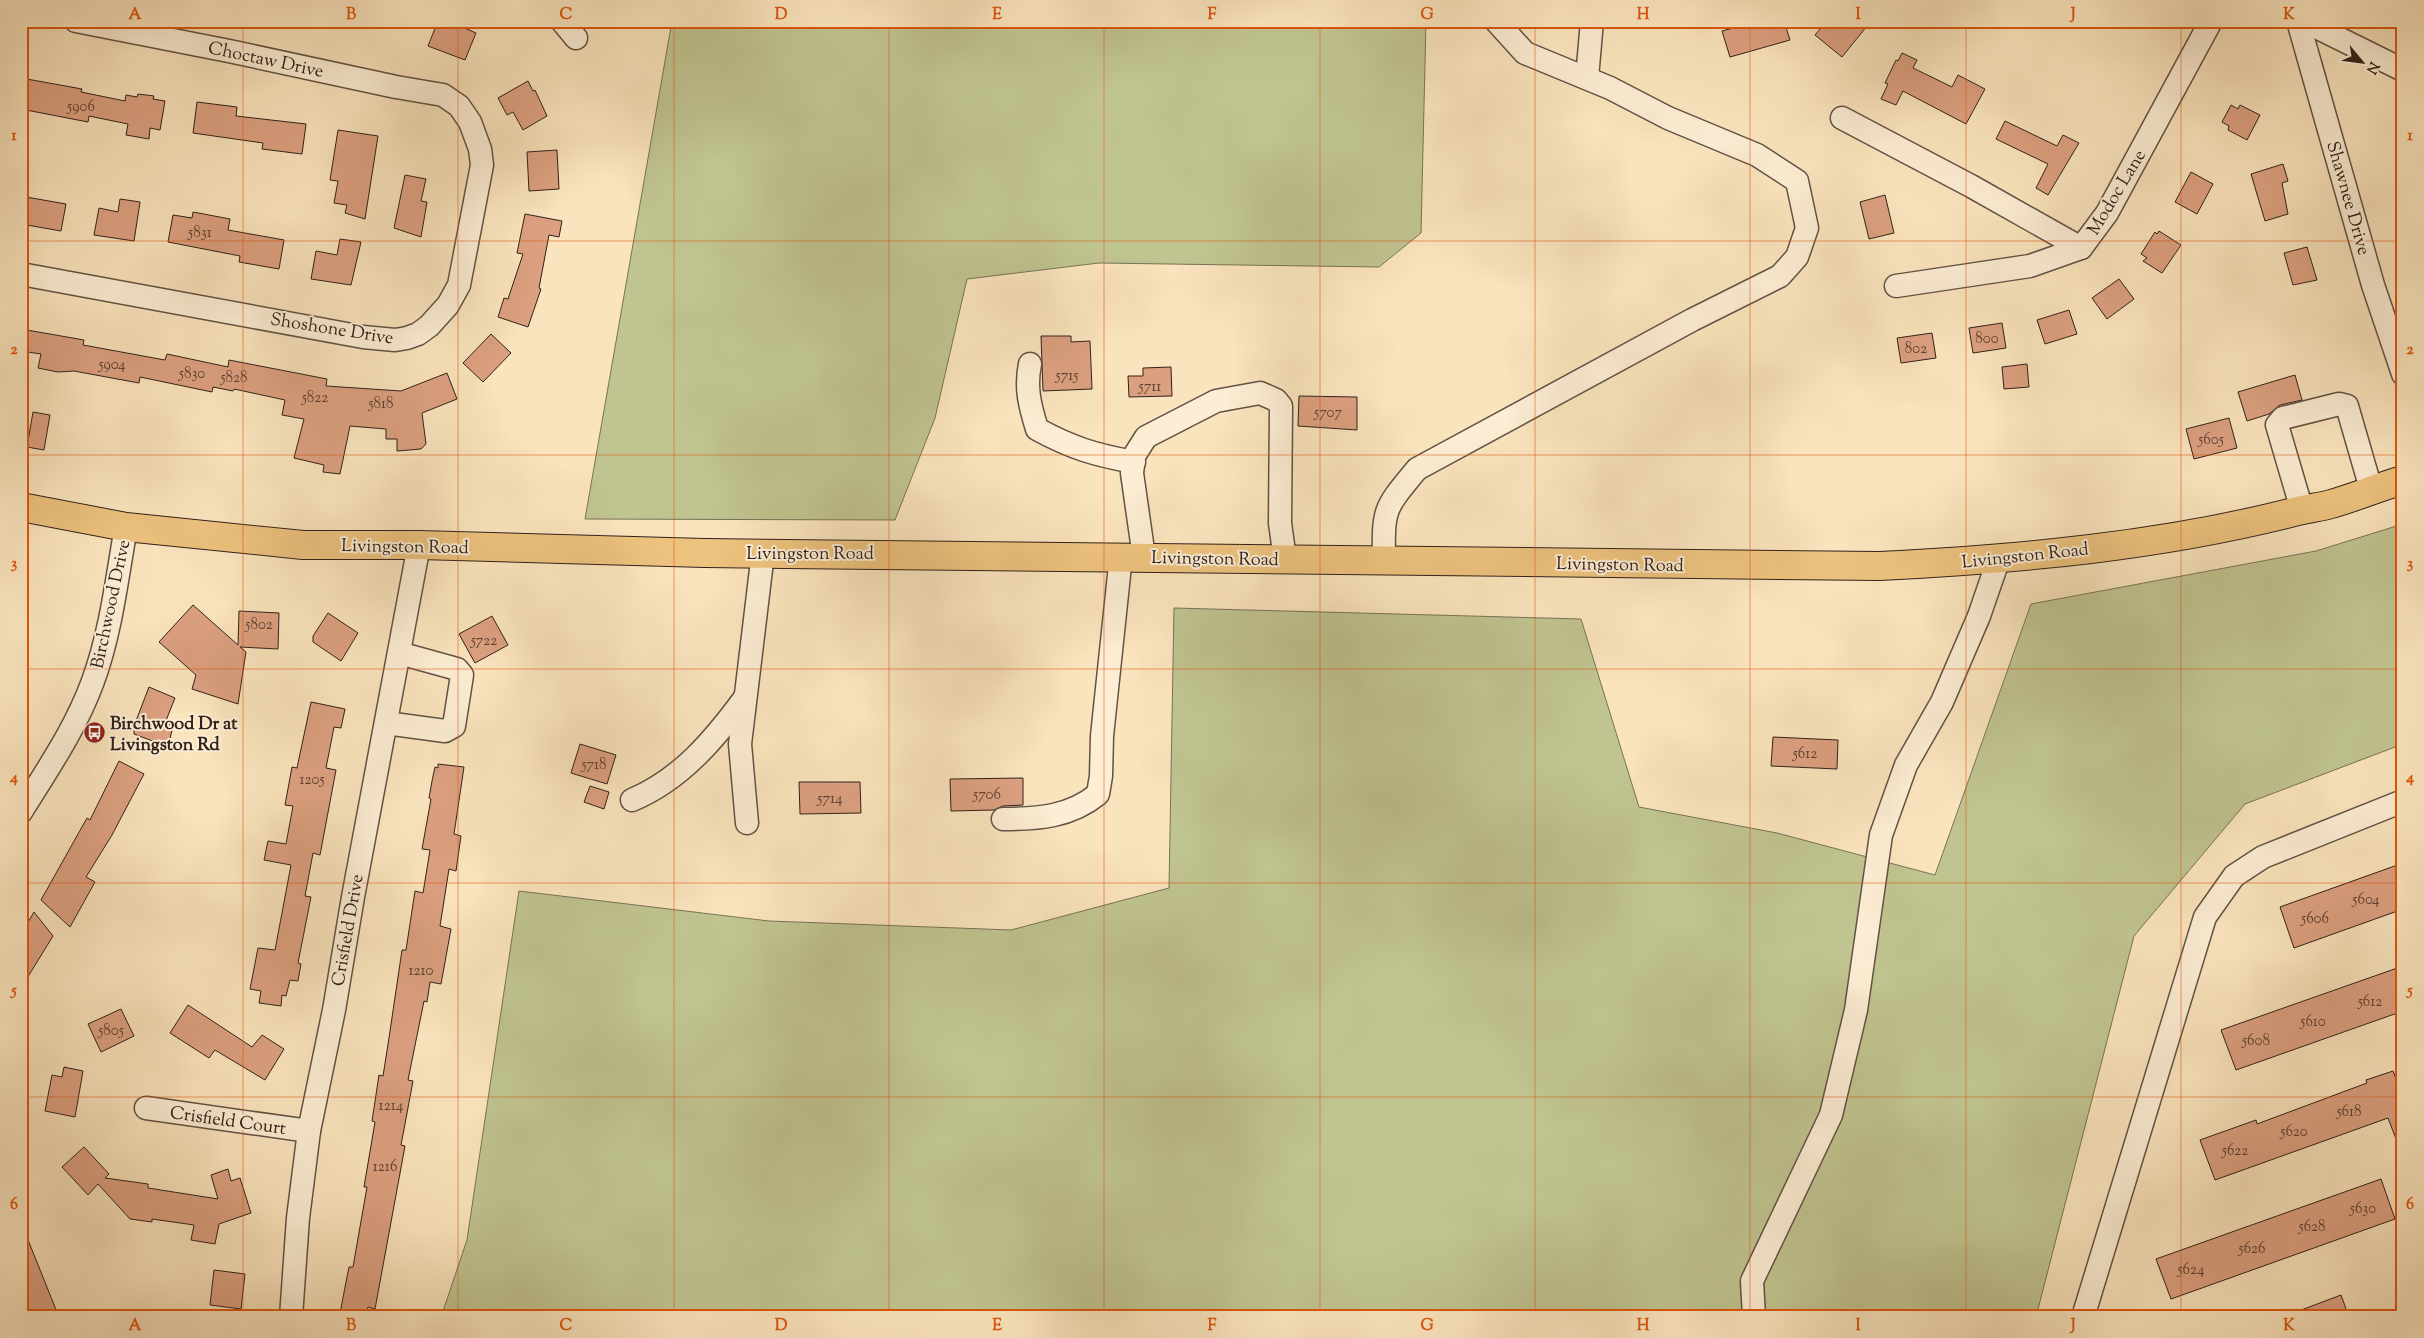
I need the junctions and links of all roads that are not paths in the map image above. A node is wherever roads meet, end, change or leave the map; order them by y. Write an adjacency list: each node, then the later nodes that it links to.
1 (76, 21): 9 (street, Choctaw Drive)
2 (1496, 21): 8 (street)
3 (1592, 21): 8 (street)
4 (2211, 21): 11 (street, Modoc Lane)
5 (2298, 21): 14 (street, Shawnee Drive)
6 (2304, 21): 7 (street)
7 (2403, 70)
8 (1587, 78): 28 (street)
9 (396, 88): 12 (street, Shoshone Drive)
10 (1842, 118): 11 (street)
11 (2081, 248): 13 (street, Modoc Lane)
12 (21, 274)
13 (1896, 286)
14 (2394, 319): 16 (street, Shawnee Drive)
15 (1030, 364): 17 (street)
16 (2403, 374)
17 (1134, 462): 25 (street); 27 (street)
18 (2403, 480): 19 (main road, Livingston Road)
19 (2371, 489): 21 (main road, Livingston Road); 21 (street)
20 (21, 507): 22 (main road, Livingston Road)
21 (2302, 510): 26 (main road, Livingston Road)
22 (126, 527): 23 (main road, Livingston Road); 34 (street, Birchwood Drive)
23 (419, 545): 24 (main road, Livingston Road); 29 (street, Crisfield Drive)
24 (763, 553): 25 (main road, Livingston Road); 30 (street)
25 (1132, 556): 27 (main road, Livingston Road); 35 (street)
26 (1999, 558): 28 (main road, Livingston Road); 40 (street)
27 (1285, 560): 28 (main road, Livingston Road)
28 (1384, 561)
29 (399, 654): 31 (street, Crisfield Drive); 31 (street)
30 (746, 696): 32 (street); 36 (street)
31 (386, 722): 38 (street, Crisfield Drive)
32 (632, 800)
33 (2403, 801): 41 (street)
34 (21, 812)
35 (1003, 819)
36 (747, 823)
37 (146, 1108): 38 (street, Crisfield Court)
38 (309, 1131): 39 (street, Crisfield Drive)
39 (290, 1317)
40 (1754, 1317)
41 (2083, 1317)

